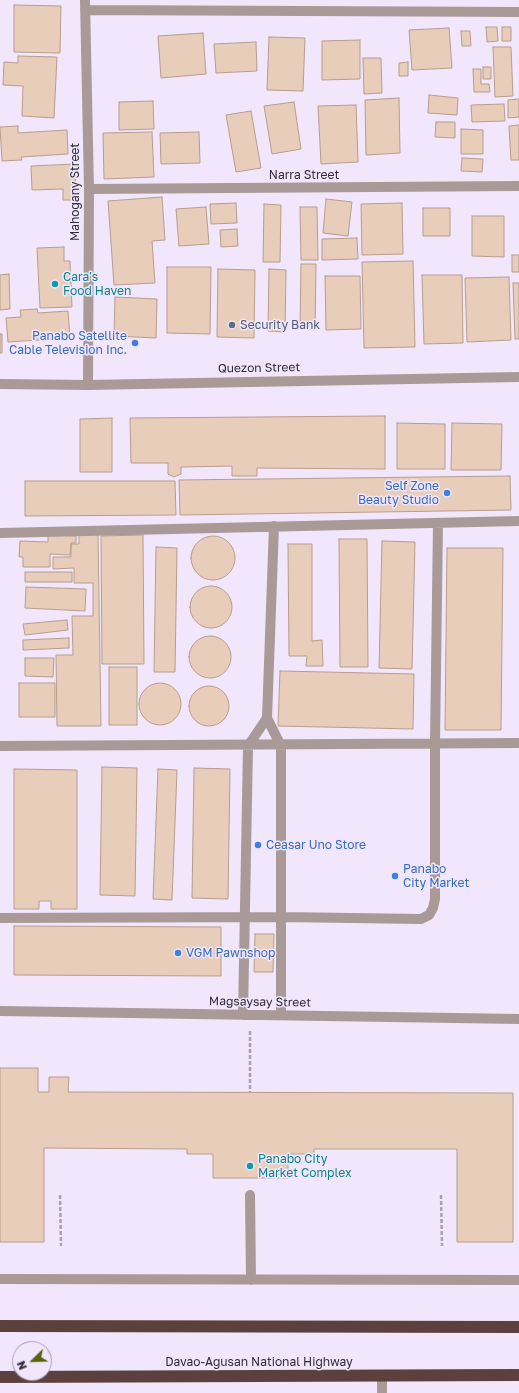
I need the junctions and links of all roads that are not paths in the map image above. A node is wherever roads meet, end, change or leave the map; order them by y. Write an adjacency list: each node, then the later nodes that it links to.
1 (85, 5): 2 (street); 4 (street, Mahogany Street)
2 (519, 12)
3 (519, 186): 4 (street, Narra Street)
4 (89, 189): 7 (street, Mahogany Street)
5 (519, 377): 7 (street, Quezon Street)
6 (0, 384): 7 (street, Quezon Street)
7 (88, 384)
8 (519, 521): 9 (street)
9 (438, 523): 10 (street); 13 (street)
10 (274, 526): 11 (street); 12 (street)
11 (0, 534)
12 (267, 718): 16 (street); 17 (street)
13 (435, 743): 14 (street); 17 (street); 19 (street)
14 (519, 743)
15 (0, 746): 16 (street)
16 (248, 746): 17 (street); 18 (street)
17 (281, 746): 19 (street)
18 (245, 917): 19 (street); 20 (street); 22 (street)
19 (281, 917): 23 (street)
20 (0, 918)
21 (0, 1011): 22 (street, Magsaysay Street)
22 (246, 1015): 23 (street, Magsaysay Street)
23 (281, 1015): 24 (street, Magsaysay Street)
24 (519, 1019)
25 (250, 1195): 27 (street)
26 (0, 1279): 27 (street)
27 (251, 1280): 28 (street)
28 (519, 1280)
29 (0, 1326): 30 (highway)
30 (519, 1327)
31 (382, 1375): 32 (highway, Davao-Agusan National Highway); 33 (highway, Davao-Agusan National Highway); 34 (street)
32 (519, 1375)
33 (0, 1376)
34 (382, 1393)

